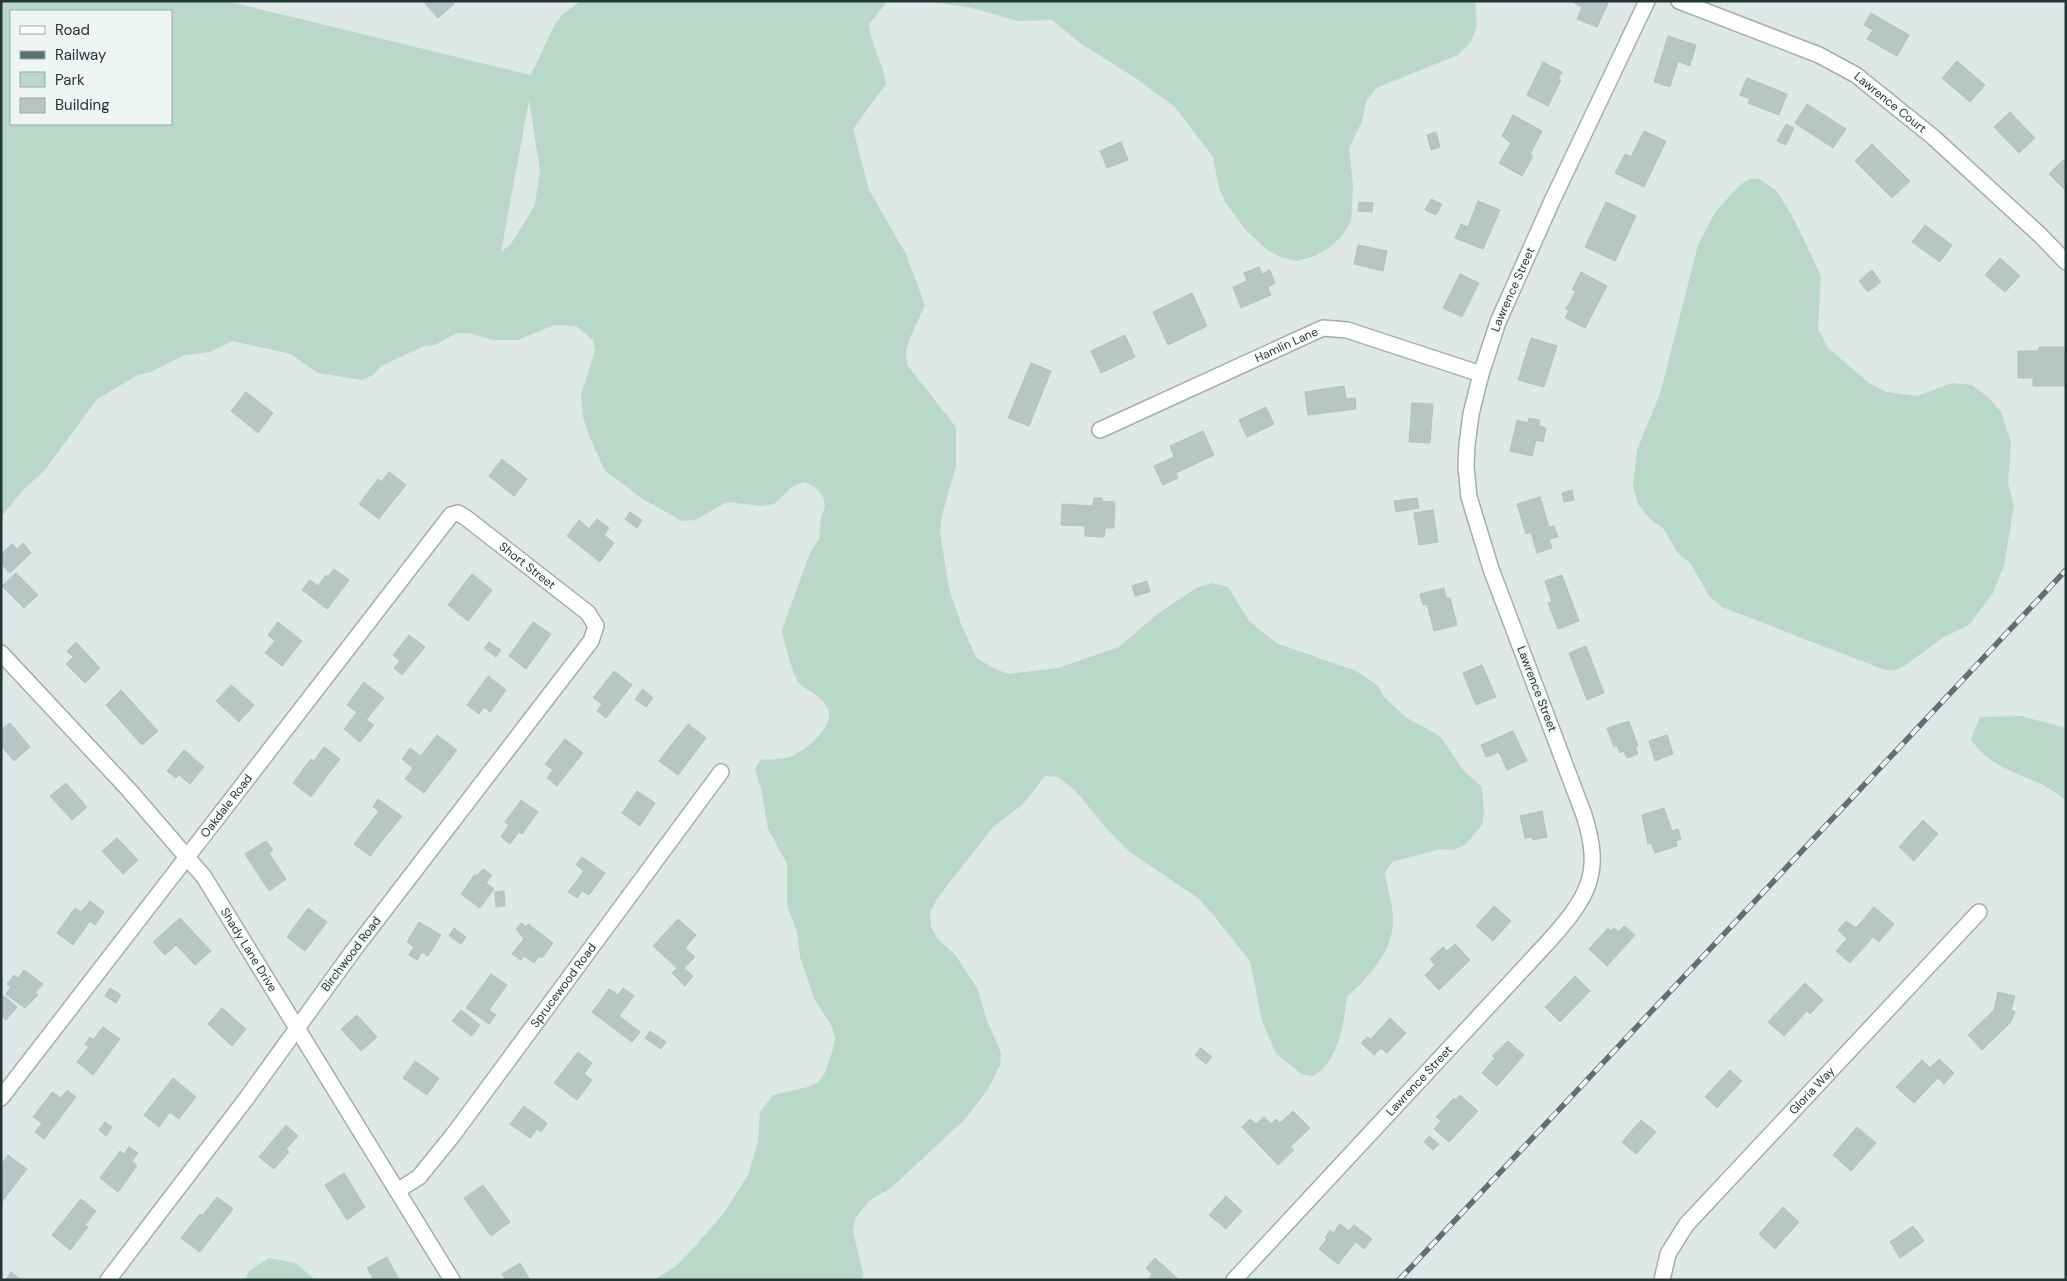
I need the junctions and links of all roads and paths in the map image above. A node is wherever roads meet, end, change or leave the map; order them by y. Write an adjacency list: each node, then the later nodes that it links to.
1 (1647, 1): 4 (street, Lawrence Street)
2 (1679, 1): 3 (street, Lawrence Court)
3 (2066, 262)
4 (1481, 374): 5 (street, Hamlin Lane); 17 (street, Lawrence Street)
5 (1100, 430)
6 (451, 515): 7 (street, Short Street); 10 (street, Oakdale Road)
7 (596, 630): 12 (street, Birchwood Road)
8 (1, 653): 10 (street, Shady Lane Drive)
9 (721, 772): 14 (street, Sprucewood Road)
10 (187, 855): 12 (street, Shady Lane Drive); 13 (street, Oakdale Road)
11 (1978, 912): 18 (street, Gloria Way)
12 (296, 1030): 14 (street, Shady Lane Drive); 15 (street, Birchwood Road)
13 (1, 1098)
14 (397, 1191): 16 (street, Shady Lane Drive)
15 (108, 1280)
16 (452, 1280)
17 (1234, 1280)
18 (1662, 1280)

